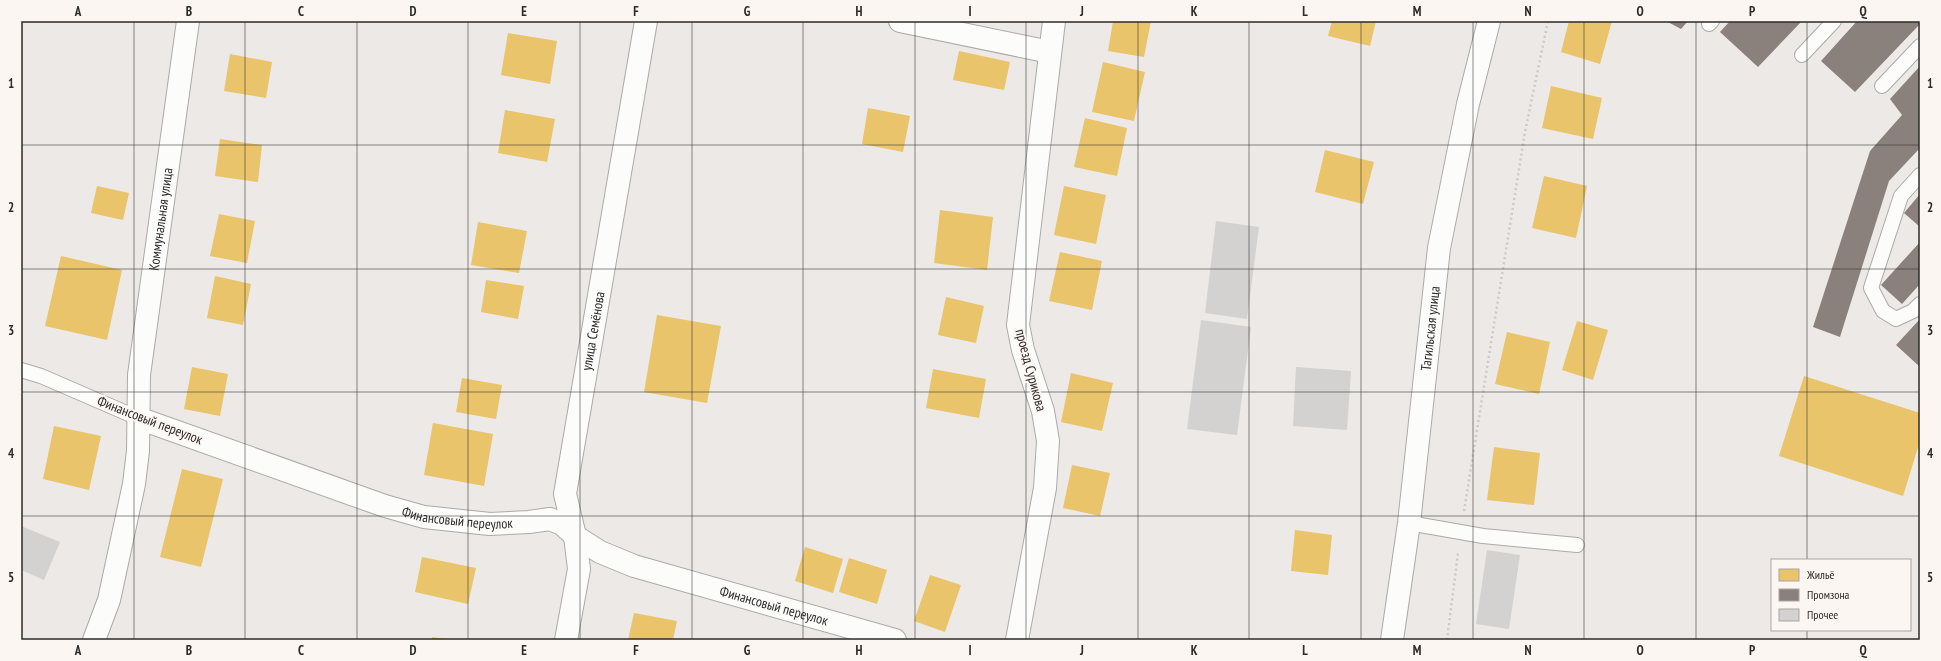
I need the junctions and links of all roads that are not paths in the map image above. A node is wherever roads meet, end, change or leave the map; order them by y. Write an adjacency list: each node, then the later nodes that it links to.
1 (188, 21): 14 (street, Коммунальная улица)
2 (646, 21): 16 (street, улица Семёнова)
3 (900, 21): 8 (street)
4 (1054, 21): 8 (street, проезд Сурикова)
5 (1489, 21): 15 (street, Тагильская улица)
6 (1834, 21): 9 (lane)
7 (1920, 46): 10 (lane)
8 (1050, 52): 21 (street, проезд Сурикова)
9 (1802, 55)
10 (1882, 86)
11 (1920, 174): 12 (lane)
12 (1920, 304)
13 (21, 370): 14 (lane, Финансовый переулок)
14 (138, 418): 16 (street, Финансовый переулок); 18 (street, Коммунальная улица)
15 (1409, 523): 17 (lane); 22 (street, Тагильская улица)
16 (575, 536): 19 (street, улица Семёнова); 20 (street, Финансовый переулок)
17 (1577, 545)
18 (94, 640)
19 (566, 640)
20 (895, 640)
21 (1017, 640)
22 (1392, 640)

